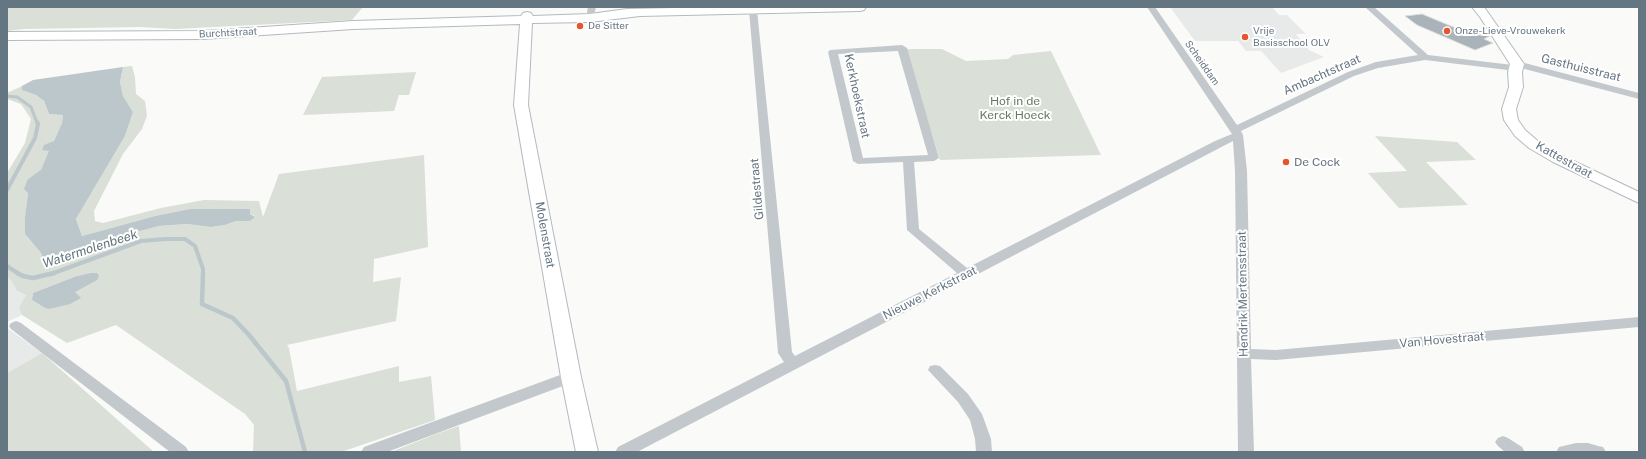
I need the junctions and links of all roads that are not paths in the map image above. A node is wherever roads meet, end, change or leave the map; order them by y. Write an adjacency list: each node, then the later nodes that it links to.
1 (860, 7): 5 (street, Burchtstraat)
2 (1151, 7): 12 (street, Scheiddam)
3 (1370, 7): 9 (street)
4 (1478, 7): 10 (street)
5 (753, 10): 6 (street, Burchtstraat); 19 (street, Gildestraat)
6 (591, 13): 7 (street, Burchtstraat)
7 (527, 18): 8 (street, Burchtstraat); 21 (street, Molenstraat)
8 (7, 36)
9 (1425, 57): 10 (street, Ambachtstraat); 12 (street, Ambachtstraat)
10 (1516, 70): 11 (street, Gasthuisstraat); 14 (street, Kattestraat)
11 (1639, 96)
12 (1236, 133): 15 (street, Nieuwe Kerkstraat); 18 (street, Hendrik Mertensstraat)
13 (908, 160): 13 (street, Kerkhoekstraat); 15 (street)
14 (1639, 198)
15 (966, 274): 19 (street, Nieuwe Kerkstraat)
16 (1639, 322): 18 (street, Van Hovestraat)
17 (16, 326): 23 (street)
18 (1244, 354): 28 (street, Hendrik Mertensstraat)
19 (793, 363): 26 (street, Nieuwe Kerkstraat)
20 (935, 370): 27 (street)
21 (571, 376): 24 (street); 25 (street, Molenstraat)
22 (1503, 442): 29 (street)
23 (181, 452)
24 (369, 452)
25 (588, 452)
26 (624, 452)
27 (984, 452)
28 (1246, 452)
29 (1517, 452)
30 (1564, 452): 31 (street)
31 (1598, 452)

